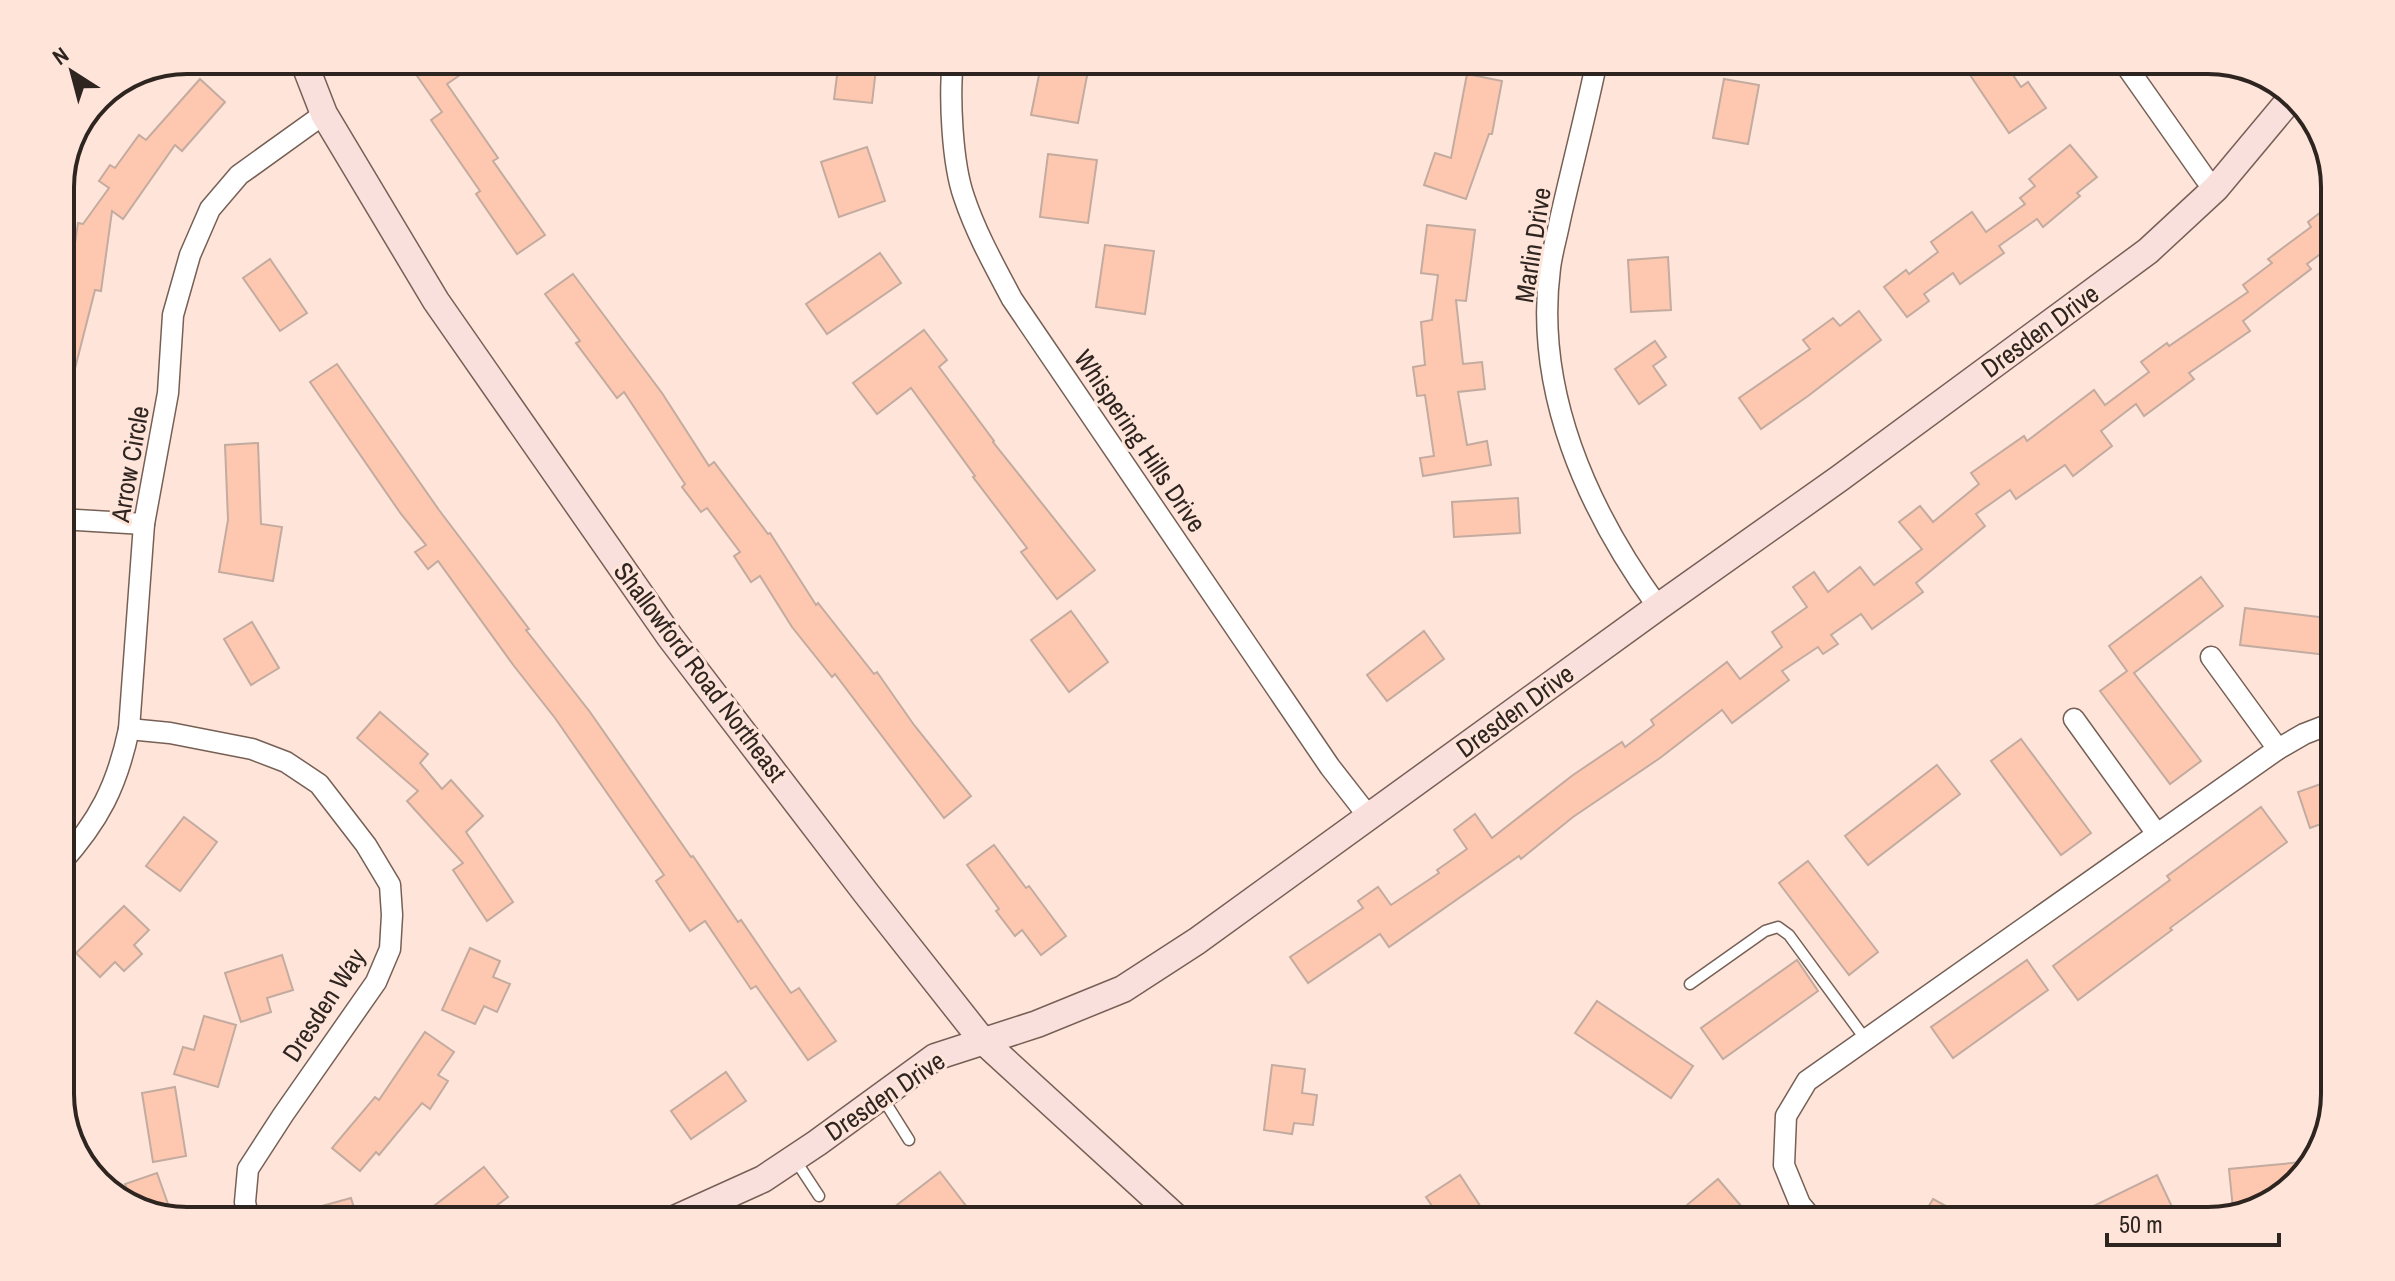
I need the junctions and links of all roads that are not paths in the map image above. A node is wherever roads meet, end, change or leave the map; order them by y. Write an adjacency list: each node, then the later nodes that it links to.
1 (308, 74): 6 (street, Shallowford Road Northeast)
2 (951, 74): 16 (street, Whispering Hills Drive)
3 (1594, 74): 10 (street, Marlin Drive)
4 (2132, 74): 7 (street)
5 (2285, 105): 7 (street, Dresden Drive)
6 (324, 114): 9 (street, Arrow Circle); 20 (street, Shallowford Road Northeast)
7 (2216, 188): 10 (street, Dresden Drive)
8 (74, 520): 9 (street)
9 (144, 524): 14 (street, Arrow Circle)
10 (1658, 607): 16 (street, Dresden Drive)
11 (2211, 657): 15 (street)
12 (2074, 719): 17 (street)
13 (2321, 727): 15 (street)
14 (129, 729): 18 (street, Arrow Circle); 26 (street, Dresden Way)
15 (2278, 749): 17 (street)
16 (1369, 817): 20 (street, Dresden Drive)
17 (2157, 834): 21 (street)
18 (74, 848)
19 (1690, 984): 21 (lane)
20 (982, 1040): 22 (street, Dresden Drive); 28 (street, Shallowford Road Northeast)
21 (1866, 1040): 29 (street)
22 (881, 1095): 23 (lane); 24 (street, Dresden Drive)
23 (909, 1140)
24 (794, 1158): 25 (lane); 27 (street, Dresden Drive)
25 (819, 1196)
26 (246, 1207)
27 (701, 1207)
28 (1165, 1207)
29 (1802, 1207)

